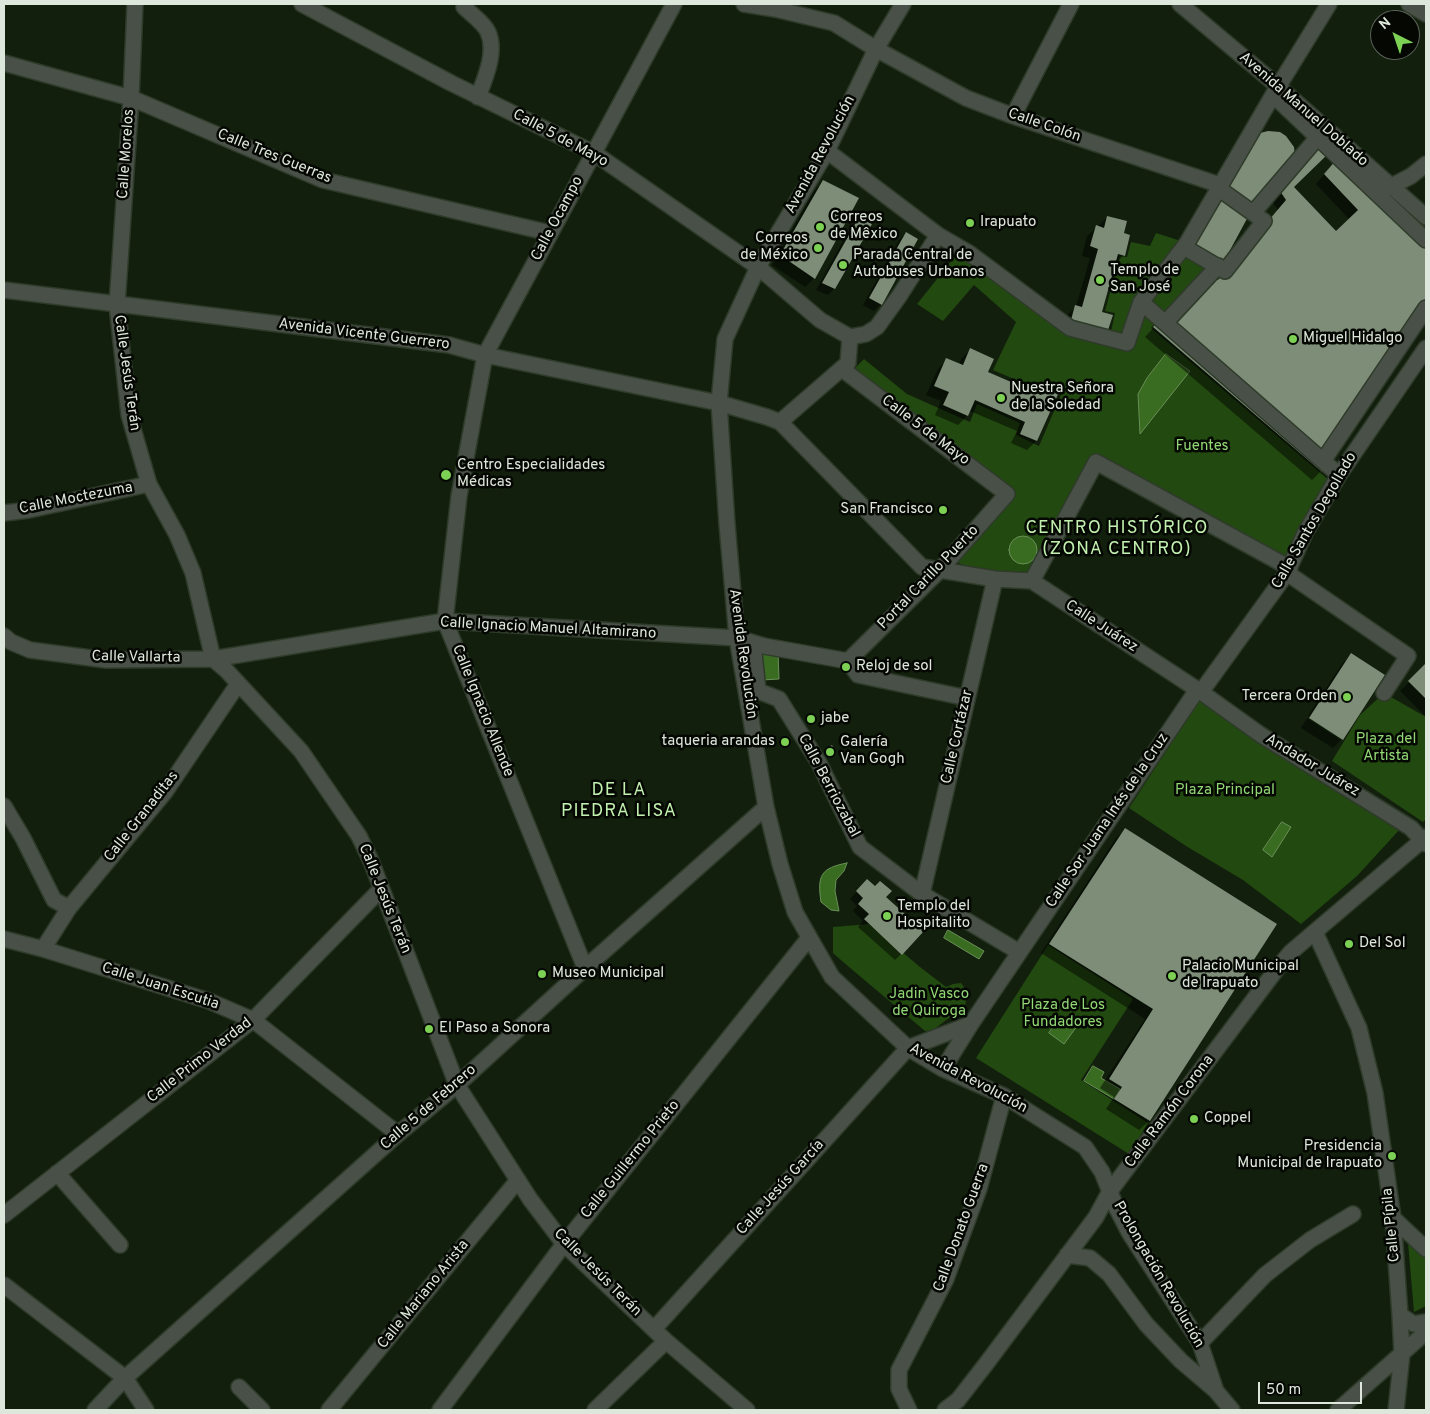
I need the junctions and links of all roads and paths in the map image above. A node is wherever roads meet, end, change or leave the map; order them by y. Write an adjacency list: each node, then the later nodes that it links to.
1 (135, 4): 16 (street, Calle Morelos)
2 (306, 4): 15 (street, Calle 5 de Mayo)
3 (466, 4): 15 (street)
4 (674, 4): 20 (street, Calle Ocampo)
5 (744, 4): 12 (street, Calle Colón)
6 (903, 4): 12 (street, Avenida Revolución)
7 (1071, 4): 17 (street)
8 (1180, 4): 14 (street, Avenida Manuel Doblado)
9 (1329, 4): 14 (street)
10 (1409, 4): 11 (street)
11 (1426, 14)
12 (876, 50): 17 (street, Calle Colón); 19 (street, Avenida Revolución)
13 (4, 63): 16 (street, Calle Tres Guerras)
14 (1276, 91): 18 (street); 22 (street); 23 (street, Avenida Manuel Doblado)
15 (478, 96): 20 (street, Calle 5 de Mayo)
16 (131, 98): 26 (street, Calle Tres Guerras); 34 (street, Calle Morelos)
17 (1013, 116): 22 (street, Calle Colón)
18 (1318, 137): 24 (street); 28 (street)
19 (827, 151): 27 (street); 31 (street, Avenida Revolución)
20 (594, 153): 26 (street, Calle Ocampo); 31 (street, Calle 5 de Mayo)
21 (1426, 164): 23 (street)
22 (1219, 187): 24 (street, Calle Colón); 29 (street)
23 (1390, 187): 25 (street, Avenida Manuel Doblado)
24 (1253, 213): 30 (street)
25 (1426, 217)
26 (550, 232): 39 (street, Calle Ocampo)
27 (938, 235): 33 (street); 37 (street)
28 (1426, 240)
29 (1184, 247): 30 (street); 33 (street)
30 (1218, 266): 36 (street)
31 (758, 268): 37 (street, Calle 5 de Mayo); 41 (street, Avenida Revolución)
32 (4, 290): 34 (street, Avenida Vicente Guerrero)
33 (1141, 302): 36 (street)
34 (117, 305): 39 (street, Avenida Vicente Guerrero); 45 (street, Calle Jesús Terán)
35 (1426, 308): 43 (street)
36 (1165, 323): 43 (street)
37 (850, 337): 40 (street)
38 (1426, 348): 44 (street, Calle Santos Degollado)
39 (485, 354): 41 (street, Avenida Vicente Guerrero); 52 (street, Calle Ignacio Allende)
40 (842, 368): 42 (street); 46 (street, Calle 5 de Mayo)
41 (719, 403): 42 (street, Avenida Vicente Guerrero); 54 (street, Avenida Revolución)
42 (780, 422): 49 (street, Calle Juárez)
43 (1323, 461): 44 (street)
44 (1339, 476): 48 (street, Calle Santos Degollado)
45 (149, 484): 47 (street, Calle Moctezuma); 56 (street, Calle Jesús Terán)
46 (1007, 494): 49 (street, Portal Carillo Puerto)
47 (4, 512)
48 (1288, 570): 51 (street); 59 (street, Calle Santos Degollado); 60 (street)
49 (939, 571): 50 (street, Calle Juárez); 57 (street, Portal Carillo Puerto)
50 (995, 579): 51 (street, Calle Juárez); 61 (street, Calle Cortázar)
51 (1032, 582): 59 (street, Calle Juárez)
52 (445, 621): 54 (street, Calle Ignacio Manuel Altamirano); 56 (street, Calle Ignacio Manuel Altamirano); 73 (street, Calle Ignacio Allende)
53 (4, 636): 56 (street, Calle Vallarta)
54 (737, 638): 55 (street, Calle Ignacio Manuel Altamirano); 63 (street, Avenida Revolución)
55 (753, 643): 57 (street, Calle Ignacio Manuel Altamirano); 66 (street, Calle Berriozabal)
56 (212, 658): 58 (street, Calle Jesús Terán)
57 (848, 661): 61 (street)
58 (238, 684): 65 (street, Calle Jesús Terán); 67 (street, Calle Granaditas)
59 (1199, 691): 64 (street, Andador Juárez); 72 (street, Calle Sor Juana Inés de la Cruz)
60 (1384, 693)
61 (967, 698): 66 (street, Calle Cortázar)
62 (4, 806): 67 (street)
63 (766, 807): 69 (street, Avenida Revolución); 73 (street, Calle 5 de Febrero)
64 (1425, 840): 68 (street, Calle Ramón Corona)
65 (381, 889): 74 (street, Calle Primo Verdad); 78 (street, Calle Jesús Terán)
66 (922, 894): 72 (street, Calle Berriozabal)
67 (69, 908): 71 (street, Calle Granaditas)
68 (1316, 932): 83 (street, Calle Ramón Corona); 86 (street, Calle Pípila)
69 (809, 938): 76 (street, Avenida Revolución); 87 (street, Calle Guillermo Prieto)
70 (4, 939): 71 (street, Calle Juan Escutia)
71 (43, 949): 74 (street, Calle Juan Escutia)
72 (1019, 952): 75 (street, Calle Sor Juana Inés de la Cruz)
73 (585, 968): 78 (street, Calle 5 de Febrero)
74 (253, 1020): 80 (street, Calle Juan Escutia); 81 (street, Calle Primo Verdad)
75 (970, 1024): 76 (street); 77 (street, Calle Sor Juana Inés de la Cruz)
76 (908, 1048): 77 (street, Avenida Revolución); 94 (street, Calle Jesús García)
77 (942, 1069): 79 (street, Avenida Revolución)
78 (457, 1085): 80 (street, Calle 5 de Febrero); 82 (street, Calle Jesús Terán)
79 (1004, 1096): 83 (street, Avenida Revolución); 109 (street, Calle Donato Guerra)
80 (398, 1134): 99 (street, Calle 5 de Febrero)
81 (57, 1173): 85 (street, Calle Primo Verdad); 88 (street)
82 (518, 1180): 87 (street, Calle Jesús Terán); 105 (street, Calle Mariano Arista)
83 (1110, 1192): 90 (street, Calle Ramón Corona); 97 (street, Prolongación Revolución)
84 (1352, 1214): 97 (street)
85 (4, 1215)
86 (1393, 1218): 89 (street); 92 (street, Calle Pípila)
87 (564, 1244): 94 (street, Calle Jesús Terán); 106 (street, Calle Guillermo Prieto)
88 (120, 1245)
89 (1426, 1248)
90 (1067, 1255): 101 (street); 110 (street, Calle Ramón Corona)
91 (4, 1285): 99 (street)
92 (1400, 1315): 93 (street); 98 (street, Calle Pípila)
93 (1426, 1322)
94 (654, 1329): 96 (street, Calle Jesús Terán)
95 (1426, 1332): 98 (street)
96 (666, 1341): 107 (street); 108 (street, Calle Jesús Terán)
97 (1200, 1343): 101 (street, Prolongación Revolución)
98 (1402, 1354): 112 (street); 113 (street, Calle Pípila)
99 (125, 1378): 102 (street, Calle 5 de Febrero); 103 (street)
100 (239, 1387): 104 (street)
101 (1216, 1391): 111 (street, Prolongación Revolución)
102 (95, 1410)
103 (146, 1410)
104 (262, 1410)
105 (329, 1410)
106 (440, 1410)
107 (595, 1410)
108 (747, 1410)
109 (909, 1410)
110 (946, 1410)
111 (1232, 1410)
112 (1338, 1410)
113 (1396, 1410)

